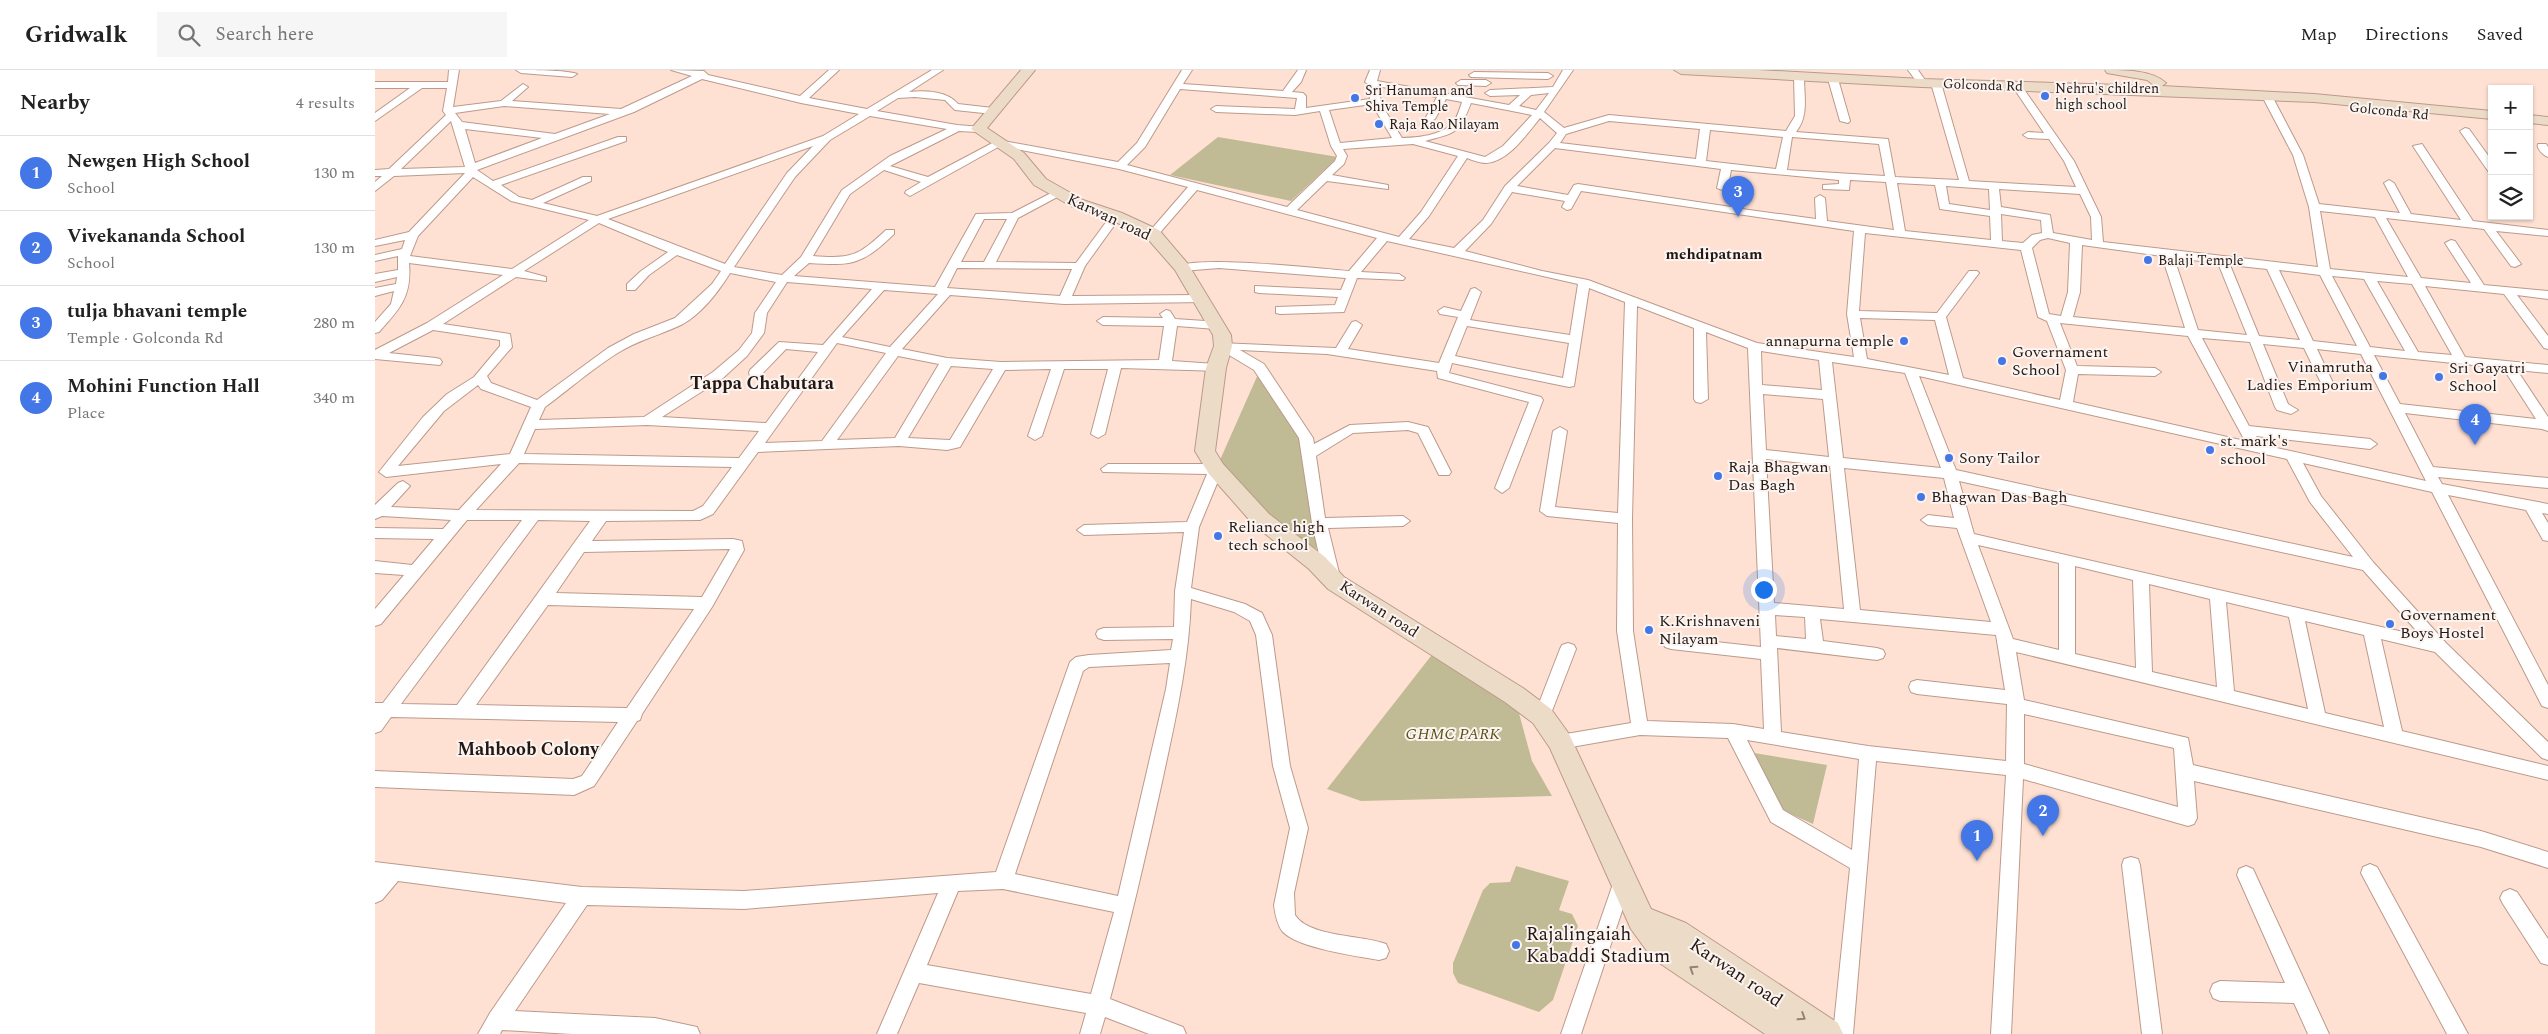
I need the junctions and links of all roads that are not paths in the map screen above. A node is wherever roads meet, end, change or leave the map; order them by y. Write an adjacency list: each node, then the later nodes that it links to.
1 (454, 70): 30 (street)
2 (521, 70): 20 (street)
3 (676, 70): 22 (street)
4 (709, 70): 22 (street)
5 (834, 70): 46 (street)
6 (938, 70): 43 (street)
7 (1028, 70): 55 (street)
8 (1187, 70): 32 (street)
9 (1375, 70): 25 (street)
10 (1568, 70): 36 (street)
11 (1681, 70): 16 (street, Golconda Rd)
12 (1913, 70): 28 (street)
13 (2025, 70): 33 (street)
14 (2112, 70): 37 (street)
15 (1302, 71): 39 (street)
16 (1717, 71): 18 (street, Golconda Rd)
17 (1476, 72): 19 (street); 26 (street)
18 (1755, 72): 23 (street, Golconda Rd)
19 (1529, 73): 21 (street)
20 (572, 74)
21 (1547, 76)
22 (701, 77): 46 (street); 54 (street)
23 (1799, 77): 24 (street, Golconda Rd); 75 (street)
24 (1833, 79): 28 (street, Golconda Rd); 65 (street)
25 (1370, 82): 41 (street); 48 (street)
26 (1461, 83): 27 (street); 44 (street)
27 (1503, 83)
28 (1929, 83): 35 (street, Golconda Rd); 105 (street)
29 (375, 85): 31 (street)
30 (451, 85): 31 (street); 61 (street)
31 (419, 86): 62 (street)
32 (1176, 86): 39 (street); 92 (street)
33 (2045, 86): 35 (street, Golconda Rd); 37 (street, Golconda Rd)
34 (523, 87): 49 (street)
35 (2018, 87): 77 (street)
36 (1557, 88): 38 (street); 58 (street)
37 (2173, 91): 42 (street, Golconda Rd)
38 (1532, 92): 40 (street); 51 (street)
39 (1286, 93): 56 (street)
40 (1490, 93)
41 (1443, 95): 44 (street); 63 (street)
42 (2267, 96): 45 (street, Golconda Rd); 119 (street)
43 (894, 97): 55 (street); 57 (street)
44 (1456, 98): 47 (street)
45 (2286, 98): 60 (street, Golconda Rd); 67 (street, Golconda Rd)
46 (801, 100): 57 (street)
47 (1468, 100): 50 (street); 82 (street)
48 (1375, 101): 53 (street); 81 (street)
49 (504, 103): 54 (street); 61 (street)
50 (1494, 105): 51 (street); 59 (street)
51 (1511, 108): 58 (street)
52 (1216, 109): 56 (street)
53 (1324, 109): 56 (street); 85 (street)
54 (627, 111): 78 (street)
55 (993, 111): 72 (street)
56 (1300, 111)
57 (869, 113): 71 (street); 79 (street)
58 (1539, 113): 74 (street); 88 (street)
59 (1488, 114)
60 (2488, 115)
61 (453, 117): 78 (street); 94 (street); 95 (street)
62 (375, 118)
63 (1430, 119)
64 (2533, 119): 66 (street)
65 (1845, 121)
66 (2548, 121)
67 (2488, 122)
68 (1706, 125): 74 (street); 75 (street); 90 (street)
69 (2533, 125): 70 (street)
70 (2548, 127)
71 (957, 128): 72 (street); 91 (street)
72 (978, 129): 83 (street, Karwan road)
73 (2465, 131): 89 (street)
74 (1562, 132): 84 (street)
75 (1788, 134): 97 (street); 101 (street)
76 (2028, 135): 77 (street)
77 (2052, 136): 113 (street)
78 (559, 137): 94 (street)
79 (827, 138): 126 (street); 161 (street)
80 (622, 139): 106 (street)
81 (1399, 141): 82 (street); 85 (street)
82 (1416, 142): 87 (street); 88 (street)
83 (998, 143): 92 (street); 102 (street); 115 (street, Karwan road)
84 (1553, 145): 90 (street); 112 (street)
85 (1336, 146): 98 (street)
86 (2418, 146): 130 (street)
87 (1409, 155)
88 (1463, 156): 141 (street)
89 (2488, 163)
90 (1700, 164): 93 (street)
91 (881, 166): 102 (street); 153 (street)
92 (1120, 166): 107 (street)
93 (1727, 167): 97 (street); 121 (street)
94 (471, 170): 95 (street); 106 (street); 138 (street)
95 (392, 172): 96 (street); 111 (street)
96 (375, 173)
97 (1781, 173): 99 (street)
98 (1323, 177): 109 (street); 120 (street)
99 (1844, 177): 101 (street); 110 (street)
100 (587, 178): 118 (street)
101 (1891, 180): 103 (street); 135 (street)
102 (929, 181): 114 (street)
103 (1940, 183): 105 (street); 122 (street)
104 (2389, 183): 127 (street)
105 (1965, 184): 108 (street)
106 (492, 185): 118 (street)
107 (1195, 186): 120 (street); 137 (street)
108 (1994, 186): 117 (street); 122 (street)
109 (1384, 187)
110 (1827, 187)
111 (375, 188)
112 (1509, 188): 121 (street); 149 (street)
113 (2083, 191): 117 (street); 146 (street)
114 (910, 193)
115 (1057, 193): 124 (street); 125 (street, Karwan road)
116 (1820, 198): 129 (street)
117 (2028, 201): 122 (street); 139 (street)
118 (531, 204): 126 (street)
119 (2314, 207): 123 (street); 165 (street)
120 (1291, 210): 140 (street)
121 (1736, 210): 129 (street)
122 (1996, 212): 145 (street)
123 (2379, 215): 127 (street); 172 (street)
124 (1014, 216): 156 (street); 157 (street)
125 (1116, 216): 137 (street, Karwan road); 158 (street)
126 (598, 218): 148 (street); 163 (street)
127 (2407, 218): 130 (street)
128 (2528, 220): 133 (street)
129 (1823, 223): 132 (street)
130 (2469, 224): 131 (street)
131 (2487, 226): 133 (street); 155 (street)
132 (1860, 229): 135 (street); 193 (street)
133 (2535, 231): 136 (street)
134 (890, 232): 153 (street)
135 (1900, 233): 145 (street)
136 (2548, 233)
137 (1153, 234): 160 (street, Karwan road)
138 (413, 235): 143 (street); 151 (street)
139 (2048, 235): 142 (street); 147 (street)
140 (1385, 236): 141 (street); 166 (street)
141 (1401, 241): 149 (street)
142 (2076, 241): 146 (street); 197 (street)
143 (375, 243)
144 (2451, 243): 177 (street)
145 (1997, 245): 147 (street)
146 (2098, 245): 150 (street)
147 (2027, 247): 196 (street)
148 (676, 251): 161 (street); 175 (street)
149 (1457, 252): 173 (street)
150 (2167, 254): 154 (street); 205 (street)
151 (404, 255): 152 (street); 162 (street); 163 (street)
152 (375, 258)
153 (806, 259): 171 (street)
154 (2223, 261): 159 (street); 206 (street)
155 (2515, 264)
156 (953, 265): 157 (street); 179 (street)
157 (988, 266): 158 (street)
158 (1079, 266): 187 (street)
159 (2271, 266): 165 (street); 209 (street)
160 (1182, 268): 166 (street); 186 (street, Karwan road)
161 (727, 269): 171 (street); 241 (street)
162 (403, 272): 168 (street); 174 (street)
163 (515, 273): 170 (street); 202 (street)
164 (1973, 273): 194 (street)
165 (2325, 273): 167 (street); 213 (street)
166 (1353, 274): 169 (street); 183 (street)
167 (2369, 277): 172 (street); 217 (street)
168 (375, 278)
169 (1399, 278)
170 (542, 279)
171 (783, 280): 176 (street); 245 (street)
172 (2418, 281): 177 (street); 219 (street)
173 (1584, 282): 185 (street); 207 (street)
174 (401, 286): 181 (street); 189 (street)
175 (631, 287)
176 (880, 287): 179 (street); 208 (street)
177 (2480, 288): 180 (street)
178 (1259, 290): 183 (street)
179 (942, 291): 187 (street); 214 (street)
180 (2508, 291): 184 (street); 210 (street)
181 (375, 292)
182 (1475, 292): 195 (street)
183 (1344, 294): 191 (street)
184 (2548, 295)
185 (1631, 298): 203 (street); 280 (street)
186 (1202, 299): 188 (street); 200 (street, Karwan road)
187 (1064, 300): 188 (street)
188 (1158, 301): 199 (street)
189 (397, 305): 190 (street); 204 (street)
190 (375, 310)
191 (1280, 310)
192 (1444, 311): 195 (street)
193 (1853, 314): 194 (street); 222 (street)
194 (1940, 317): 236 (street)
195 (1464, 318): 207 (street); 224 (street)
196 (2052, 318): 197 (street); 232 (street)
197 (2066, 320): 205 (street)
198 (1103, 322): 199 (street)
199 (1171, 322): 200 (street); 225 (street)
200 (1216, 325): 211 (street, Karwan road)
201 (1355, 325): 215 (street)
202 (431, 326): 216 (street); 235 (street)
203 (1700, 326): 212 (street); 240 (street)
204 (375, 329)
205 (2193, 333): 206 (street); 250 (street)
206 (2257, 339): 209 (street); 244 (street)
207 (1576, 340): 224 (street)
208 (831, 344): 214 (street); 234 (street); 248 (street)
209 (2308, 344): 213 (street); 237 (street)
210 (2548, 345)
211 (1223, 346): 215 (street); 229 (street, Karwan road); 258 (street)
212 (1754, 346): 218 (street); 238 (street)
213 (2365, 351): 217 (street); 243 (street)
214 (893, 352): 221 (street); 255 (street)
215 (1340, 352): 224 (street)
216 (376, 355): 220 (street)
217 (2414, 356): 219 (street)
218 (1825, 357): 222 (street); 239 (street)
219 (2461, 360): 226 (street)
220 (436, 362)
221 (947, 362): 227 (street); 253 (street)
222 (1861, 362): 231 (street)
223 (1116, 363): 225 (street); 228 (street); 251 (street)
224 (1445, 363): 272 (street)
225 (1165, 364): 229 (street)
226 (2507, 364): 230 (street); 247 (street)
227 (1001, 366): 228 (street); 253 (street)
228 (1059, 366): 252 (street)
229 (1216, 368): 265 (street, Karwan road)
230 (2548, 369)
231 (1910, 370): 236 (street); 269 (street)
232 (2071, 370): 233 (street); 242 (street)
233 (2155, 372)
234 (755, 373)
235 (480, 379): 241 (street); 268 (street)
236 (1957, 381): 242 (street)
237 (2328, 385)
238 (1756, 389): 239 (street); 259 (street)
239 (1829, 395): 262 (street)
240 (1701, 399)
241 (539, 405): 246 (street)
242 (2066, 405): 257 (street)
243 (2395, 408): 247 (street); 266 (street)
244 (2291, 410)
245 (647, 421): 246 (street); 248 (street)
246 (530, 425): 261 (street)
247 (2548, 426)
248 (768, 427): 256 (street)
249 (1560, 430): 280 (street)
250 (2244, 430): 254 (street); 257 (street)
251 (1098, 434)
252 (1035, 436)
253 (899, 442): 255 (street)
254 (2370, 444)
255 (826, 445): 256 (street)
256 (754, 448): 263 (street)
257 (2258, 448): 260 (street)
258 (1308, 454): 267 (street); 283 (street)
259 (1759, 454): 262 (street); 301 (street)
260 (2292, 455): 273 (street); 292 (street)
261 (515, 458): 263 (street); 268 (street); 278 (street)
262 (1836, 460): 269 (street); 304 (street)
263 (743, 463): 279 (street)
264 (1109, 469): 265 (street)
265 (1216, 469): 284 (street); 295 (street, Karwan road)
266 (2428, 471): 270 (street); 273 (street)
267 (1444, 472)
268 (379, 474)
269 (1949, 474): 286 (street); 292 (street)
270 (2548, 483)
271 (403, 486): 276 (street)
272 (1502, 488)
273 (2436, 488): 274 (street); 321 (street)
274 (2531, 506): 275 (street); 289 (street)
275 (2548, 509)
276 (376, 513): 278 (street)
277 (535, 514): 278 (street); 279 (street); 323 (street)
278 (463, 515): 288 (street)
279 (602, 515): 290 (street)
280 (1625, 519): 329 (street)
281 (1403, 520): 283 (street)
282 (1928, 520): 286 (street)
283 (1319, 523): 295 (street)
284 (1192, 527): 285 (street); 297 (street)
285 (1084, 530)
286 (1965, 531): 291 (street); 309 (street)
287 (375, 533): 288 (street)
288 (447, 534): 294 (street)
289 (2548, 536)
290 (580, 546): 299 (street); 300 (street)
291 (2067, 559): 296 (street); 317 (street)
292 (2368, 566): 312 (street)
293 (375, 568): 294 (street)
294 (416, 571): 305 (street)
295 (1332, 577): 326 (street, Karwan road)
296 (2141, 577): 298 (street); 318 (street)
297 (1183, 591): 307 (street); 355 (street)
298 (2218, 596): 303 (street); 320 (street)
299 (544, 599): 300 (street); 324 (street)
300 (706, 604): 325 (street)
301 (1767, 608): 302 (street); 313 (street)
302 (1812, 612): 304 (street); 311 (street)
303 (2296, 614): 306 (street); 327 (street)
304 (1853, 616): 309 (street)
305 (375, 620)
306 (2371, 631): 312 (street); 331 (street)
307 (1182, 633): 308 (street); 316 (street)
308 (1104, 634)
309 (2004, 636): 317 (street); 322 (street)
310 (1671, 643): 313 (street)
311 (1815, 647): 313 (street); 315 (street)
312 (2440, 647): 335 (street)
313 (1769, 648): 332 (street)
314 (1568, 649): 326 (street)
315 (1877, 654)
316 (1177, 656): 347 (street); 353 (street)
317 (2067, 658): 318 (street)
318 (2144, 677): 320 (street)
319 (1917, 687): 322 (street)
320 (2226, 696): 327 (street)
321 (2548, 701)
322 (2015, 702): 336 (street); 337 (street)
323 (382, 710): 324 (street); 328 (street)
324 (461, 712): 325 (street)
325 (634, 715): 339 (street)
326 (1542, 716): 333 (street, Karwan road)
327 (2317, 718): 331 (street)
328 (375, 726)
329 (1640, 728): 330 (street); 333 (street)
330 (1733, 731): 332 (street); 341 (street)
331 (2395, 736): 338 (street)
332 (1773, 738): 334 (street)
333 (1560, 742): 348 (street, Karwan road)
334 (1868, 752): 336 (street); 341 (street)
335 (2548, 753)
336 (2015, 769): 337 (street); 370 (street)
337 (2184, 771): 340 (street)
338 (2548, 773)
339 (375, 779)
340 (2548, 860)
341 (1860, 864): 369 (street)
342 (2131, 865): 371 (street)
343 (375, 870): 344 (street)
344 (395, 871): 350 (street); 351 (street)
345 (2370, 873): 373 (street)
346 (2246, 875): 359 (street)
347 (1003, 880): 349 (street); 353 (street)
348 (1623, 881): 354 (street, Karwan road); 366 (street)
349 (952, 883): 351 (street); 357 (street)
350 (375, 894)
351 (583, 896): 361 (street)
352 (2511, 898): 356 (street)
353 (1125, 906): 360 (street)
354 (1641, 919): 367 (street, Karwan road, one-way to 354); 368 (street, Karwan road, one-way to 368)
355 (1379, 951)
356 (2548, 956)
357 (914, 972): 360 (street); 363 (street)
358 (2220, 991): 359 (street)
359 (2301, 993): 372 (street)
360 (1099, 1005): 364 (street); 365 (street)
361 (492, 1027): 362 (street)
362 (690, 1034)
363 (887, 1034)
364 (1090, 1034)
365 (1175, 1034)
366 (1571, 1034)
367 (1792, 1034)
368 (1827, 1034)
369 (1843, 1034)
370 (2001, 1034)
371 (2152, 1034)
372 (2319, 1034)
373 (2458, 1034)

